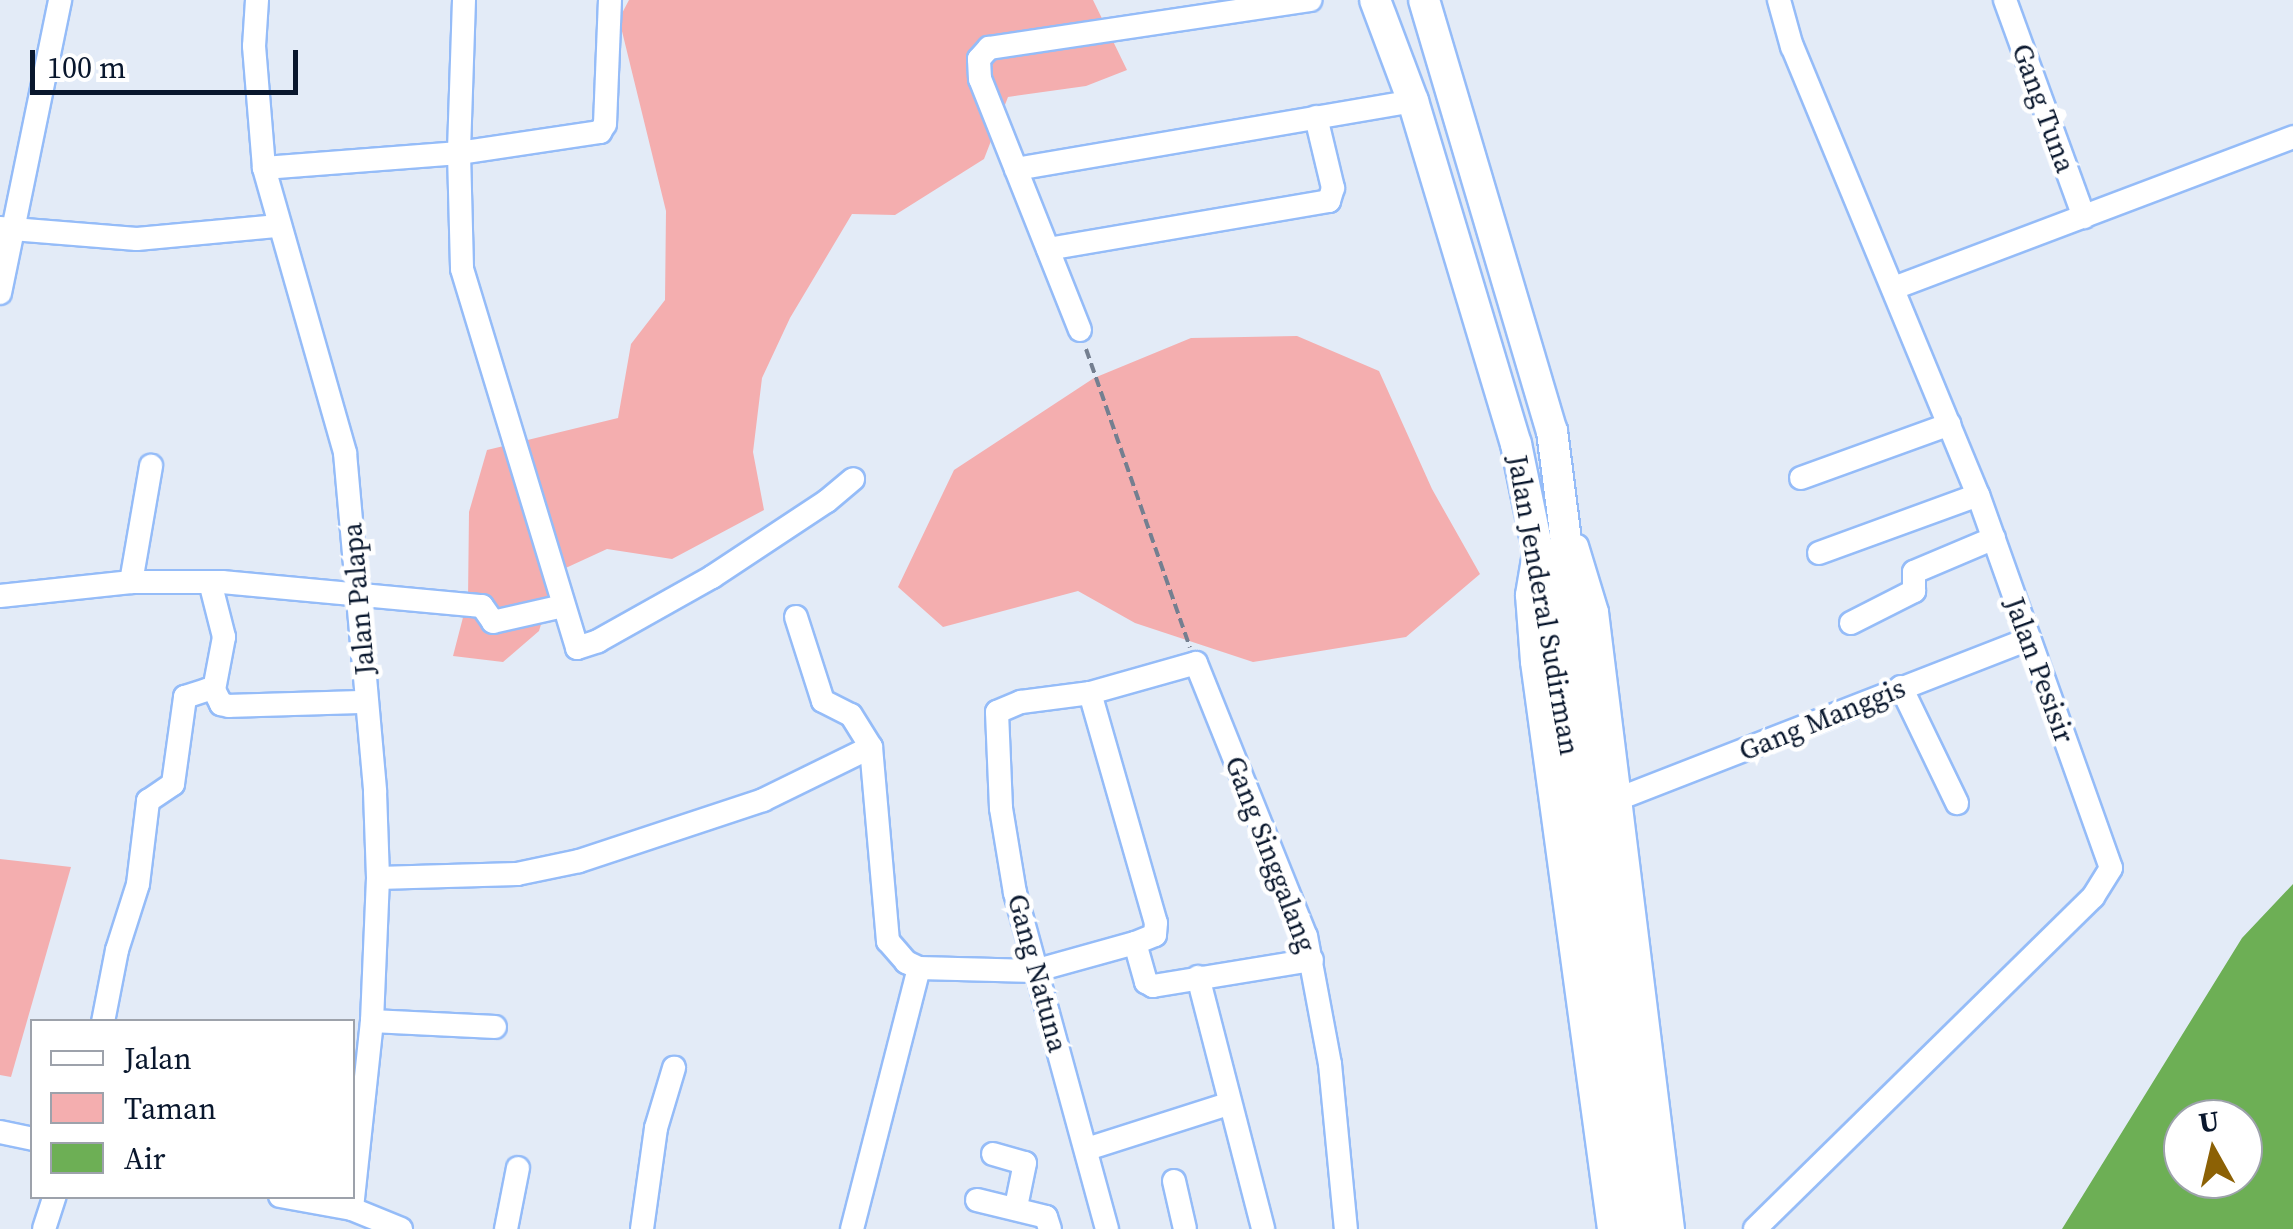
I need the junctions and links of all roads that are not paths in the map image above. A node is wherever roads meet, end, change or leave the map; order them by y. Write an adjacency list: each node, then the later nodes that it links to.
1 (60, 0): 18 (street)
2 (257, 0): 14 (street, Jalan Palapa)
3 (464, 0): 13 (street)
4 (610, 0): 13 (street)
5 (1310, 0): 15 (street)
6 (1374, 0): 10 (main road, Jalan Jenderal Sudirman)
7 (1424, 0): 28 (main road, Jalan Jenderal Sudirman)
8 (1779, 0): 20 (street, Jalan Pesisir)
9 (2005, 0): 16 (street, Gang Tuna)
10 (1413, 102): 11 (street); 28 (main road, Jalan Jenderal Sudirman)
11 (1316, 117): 15 (street); 19 (street)
12 (2293, 137): 16 (street)
13 (459, 153): 14 (street); 35 (street)
14 (264, 168): 17 (street, Jalan Palapa)
15 (1016, 169): 19 (street)
16 (2084, 217): 20 (street)
17 (278, 226): 18 (street); 33 (street, Jalan Palapa)
18 (6, 229): 21 (street)
19 (1048, 249): 22 (street)
20 (1894, 288): 23 (street, Jalan Pesisir)
21 (0, 293)
22 (1080, 330)
23 (1950, 424): 25 (street); 27 (street, Jalan Pesisir)
24 (151, 466): 31 (street)
25 (1802, 478)
26 (854, 479): 35 (street)
27 (1978, 494): 29 (street, Jalan Pesisir); 30 (street)
28 (1550, 537): 37 (main road, Jalan Jenderal Sudirman); 45 (street); 82 (street)
29 (1994, 538): 38 (street); 39 (street, Jalan Pesisir)
30 (1819, 553)
31 (131, 582): 32 (street); 34 (street)
32 (210, 582): 33 (street); 41 (street)
33 (359, 593): 35 (street); 43 (street, Jalan Palapa)
34 (0, 596)
35 (563, 606)
36 (796, 617): 44 (street)
37 (1564, 617): 83 (main road, Jalan Jenderal Sudirman); 84 (main road, Jalan Jenderal Sudirman)
38 (1851, 622)
39 (2026, 640): 40 (street, Gang Manggis); 86 (street, Jalan Pesisir)
40 (1901, 688): 45 (street, Gang Manggis); 46 (street)
41 (214, 690): 43 (street); 53 (street)
42 (1090, 693): 48 (street); 49 (street, Gang Singgalang); 51 (street, Gang Natuna)
43 (366, 702): 47 (street, Jalan Palapa)
44 (871, 747): 47 (street); 50 (street)
45 (1618, 799): 85 (street)
46 (1957, 803)
47 (378, 878): 54 (street, Jalan Palapa)
48 (1135, 943): 51 (street); 52 (street)
49 (1312, 960): 52 (street); 81 (street, Gang Singgalang)
50 (919, 968): 51 (street); 76 (street)
51 (1034, 971): 61 (street, Gang Natuna)
52 (1198, 977): 57 (street)
53 (103, 1019)
54 (372, 1021): 55 (street); 59 (street, Jalan Palapa)
55 (495, 1027)
56 (674, 1068): 75 (street)
57 (1228, 1104): 61 (street); 80 (street)
58 (0, 1132): 60 (street)
59 (355, 1134)
60 (30, 1139)
61 (1086, 1149): 78 (street, Gang Natuna)
62 (994, 1154): 70 (street)
63 (518, 1168): 74 (street)
64 (1174, 1182): 79 (street)
65 (54, 1199): 71 (street)
66 (297, 1199): 69 (street)
67 (345, 1199): 69 (street, Jalan Palapa)
68 (977, 1200): 70 (street)
69 (344, 1207): 72 (street, Jalan Palapa); 73 (street)
70 (1016, 1207): 77 (street)
71 (44, 1229)
72 (326, 1229)
73 (402, 1229)
74 (506, 1229)
75 (642, 1229)
76 (852, 1229)
77 (1050, 1229)
78 (1108, 1229)
79 (1185, 1229)
80 (1263, 1229)
81 (1346, 1229)
82 (1609, 1229)
83 (1632, 1229)
84 (1654, 1229)
85 (1674, 1229)
86 (1754, 1229)

